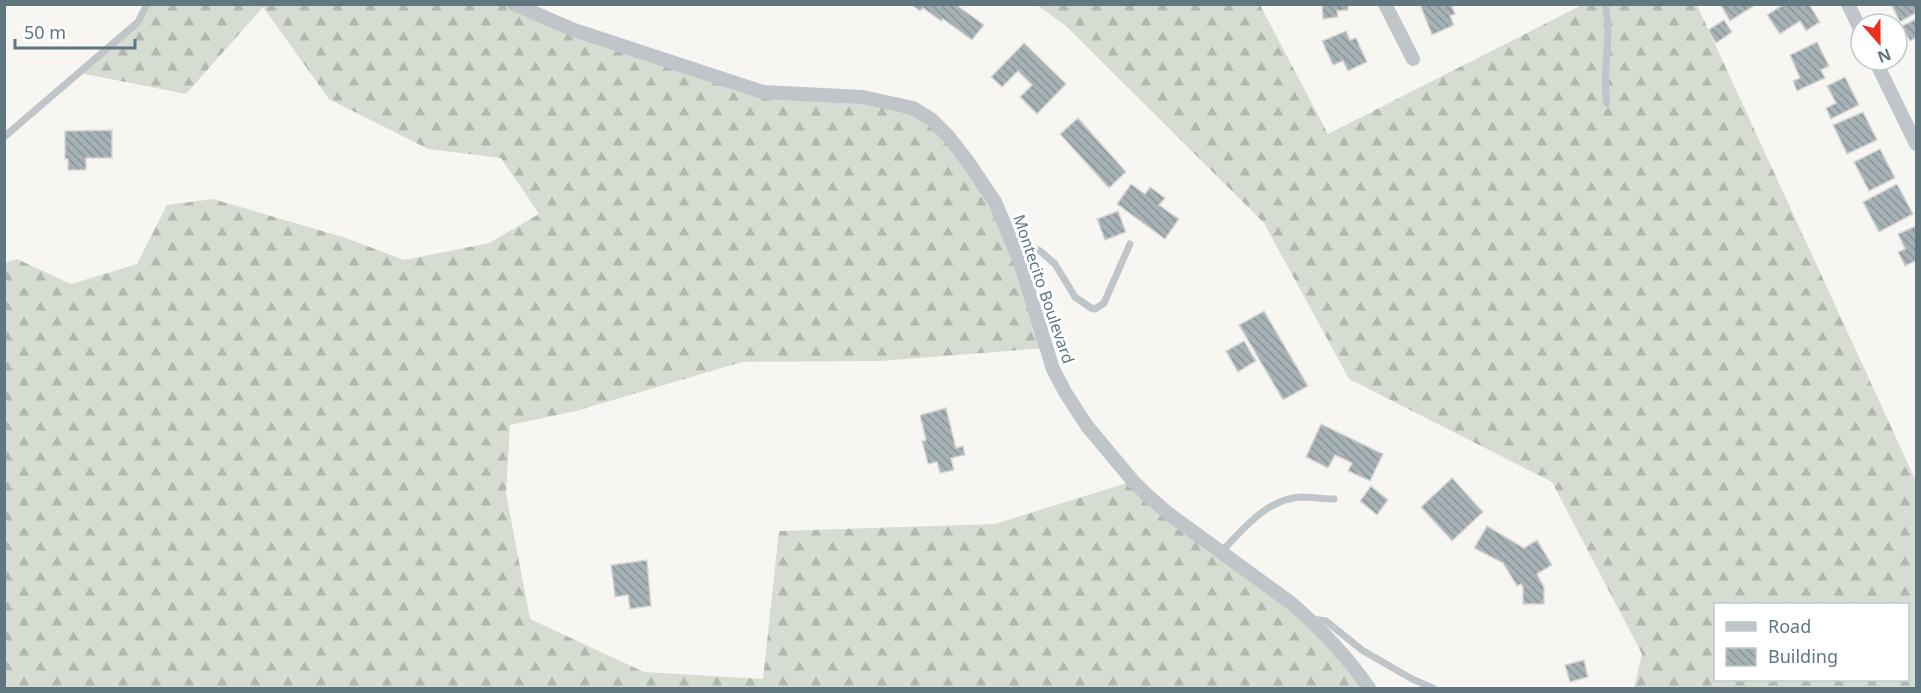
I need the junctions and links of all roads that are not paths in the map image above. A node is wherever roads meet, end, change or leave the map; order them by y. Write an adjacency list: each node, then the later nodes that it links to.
1 (147, 4): 8 (lane)
2 (514, 4): 10 (street, Montecito Boulevard)
3 (1385, 4): 5 (street)
4 (1605, 4): 7 (lane)
5 (1413, 59)
6 (1881, 72): 9 (street)
7 (1607, 103)
8 (4, 137)
9 (1917, 144)
10 (1010, 236): 11 (lane); 13 (street, Montecito Boulevard)
11 (1130, 244)
12 (1334, 499): 13 (lane)
13 (1222, 551): 14 (street, Montecito Boulevard)
14 (1309, 618): 15 (street, Montecito Boulevard); 16 (lane)
15 (1369, 688)
16 (1433, 688)

